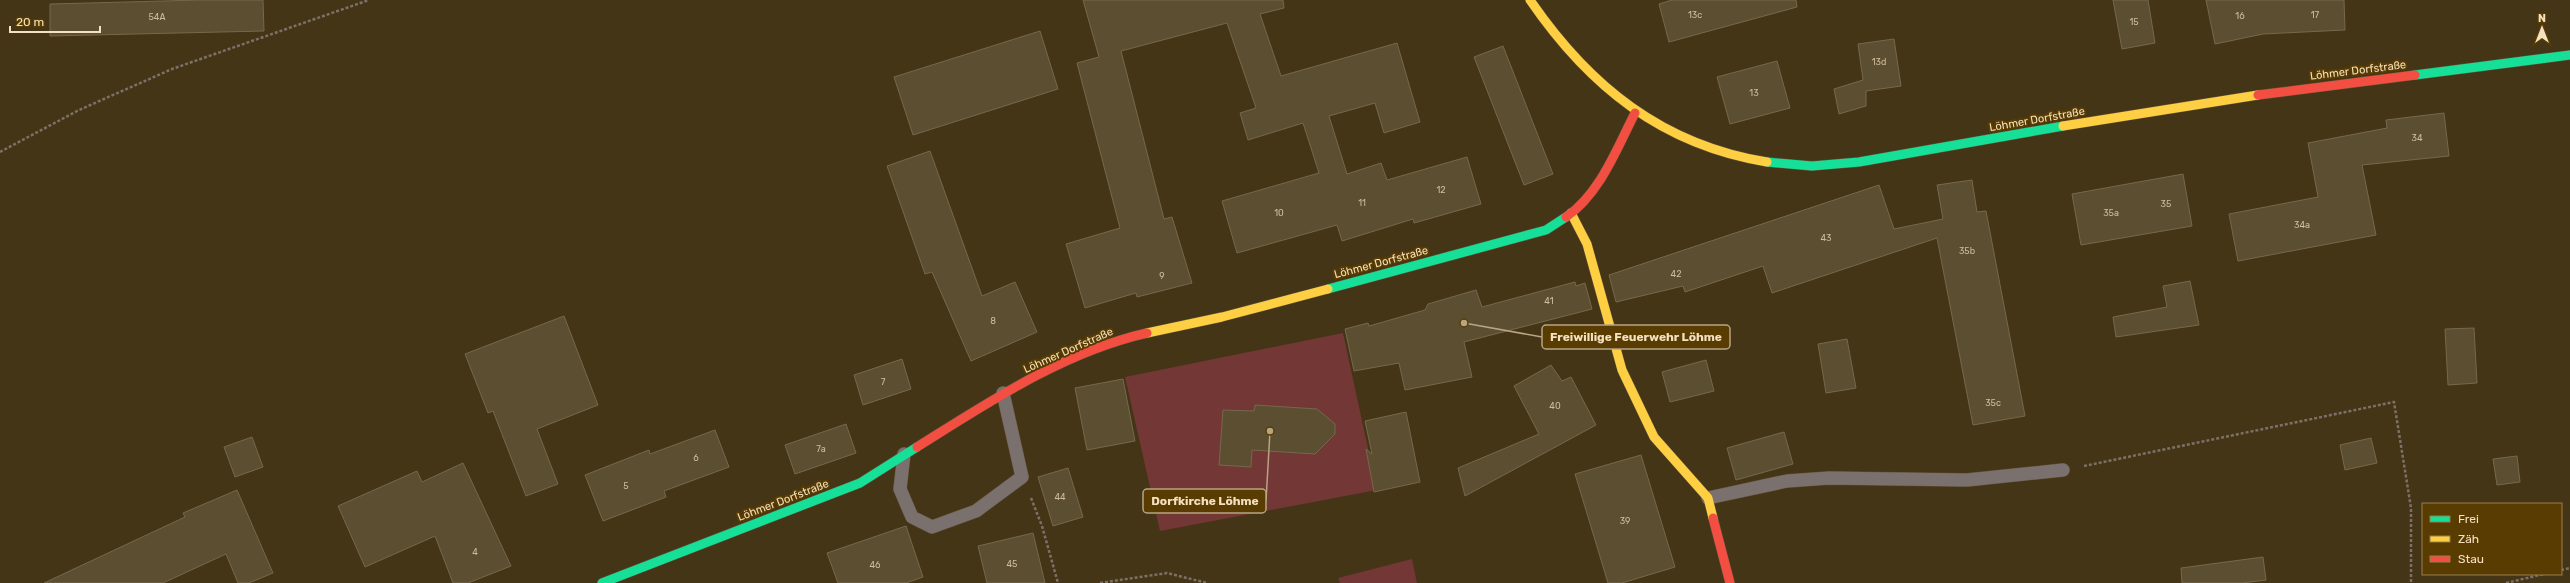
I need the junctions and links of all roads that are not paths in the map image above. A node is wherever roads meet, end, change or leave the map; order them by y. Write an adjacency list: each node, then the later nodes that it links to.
1 (1530, 0): 3 (street)
2 (2570, 55): 3 (street, Löhmer Dorfstraße)
3 (1635, 113): 4 (street, Löhmer Dorfstraße)
4 (1571, 213): 5 (street, Löhmer Dorfstraße); 8 (street)
5 (1003, 393): 6 (street, Löhmer Dorfstraße); 6 (lane)
6 (904, 454): 9 (street, Löhmer Dorfstraße)
7 (2063, 470): 8 (lane)
8 (1708, 498): 10 (street)
9 (602, 583)
10 (1730, 583)

